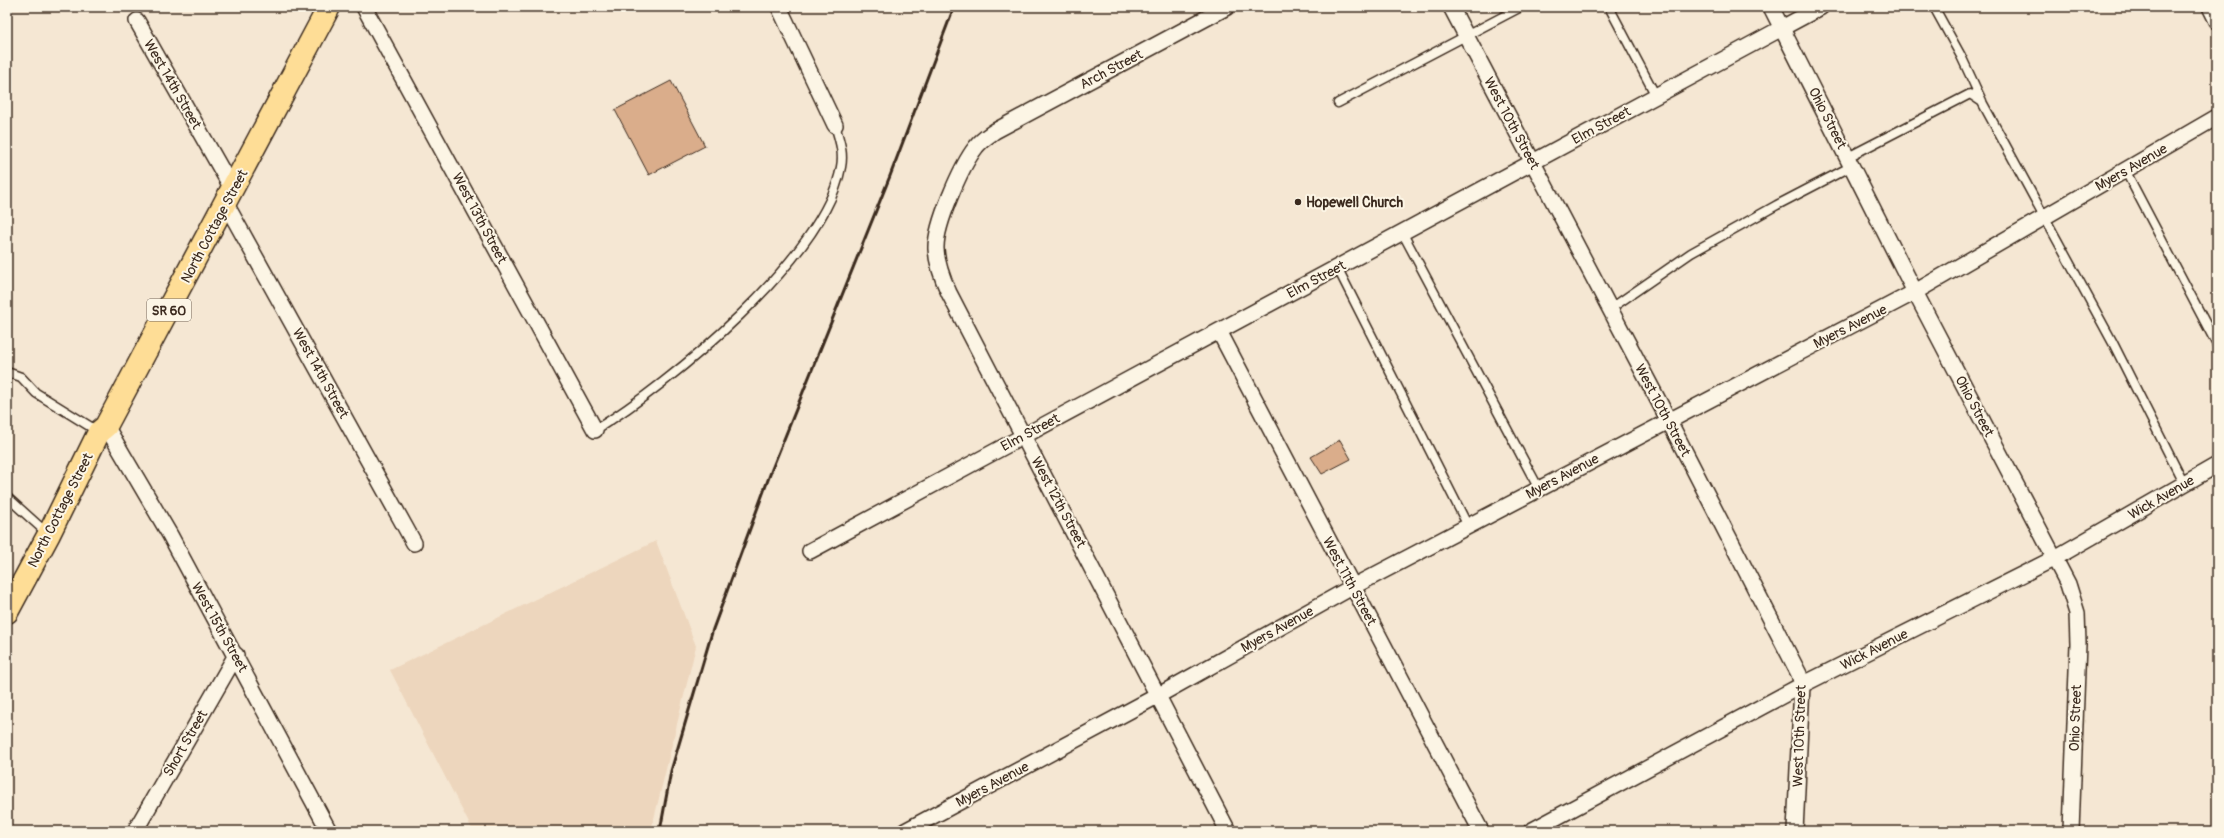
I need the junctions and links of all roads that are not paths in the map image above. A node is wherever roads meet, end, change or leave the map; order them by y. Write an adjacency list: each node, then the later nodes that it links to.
1 (329, 7): 25 (main road, North Cottage Street / SR 60)
2 (364, 7): 36 (street, West 13th Street)
3 (779, 7): 20 (street)
4 (1227, 7): 21 (street, Arch Street)
5 (1451, 7): 15 (street, West 10th Street)
6 (1521, 7): 15 (lane)
7 (1609, 7): 16 (lane)
8 (1771, 7): 14 (street, Ohio Street)
9 (1821, 7): 14 (street, Elm Street)
10 (1934, 7): 17 (lane)
11 (2210, 7): 13 (street)
12 (136, 21): 25 (street, West 14th Street)
13 (2217, 21)
14 (1782, 28): 16 (street, Elm Street); 23 (street, Ohio Street)
15 (1466, 36): 18 (lane); 22 (street, West 10th Street)
16 (1656, 96): 22 (street, Elm Street)
17 (1982, 102): 23 (lane); 26 (lane)
18 (1338, 103)
19 (2217, 117): 24 (street, Myers Avenue)
20 (835, 125): 36 (lane)
21 (995, 131): 37 (street, West 12th Street)
22 (1532, 162): 27 (street, Elm Street); 30 (street, West 10th Street)
23 (1850, 162): 29 (street, Ohio Street); 30 (lane)
24 (2125, 170): 26 (street, Myers Avenue); 32 (lane)
25 (230, 197): 35 (main road, North Cottage Street / SR 60); 44 (street, West 14th Street)
26 (2046, 216): 29 (street, Myers Avenue); 39 (lane)
27 (1402, 232): 28 (street, Elm Street); 40 (lane)
28 (1337, 267): 31 (street, Elm Street); 42 (lane)
29 (1915, 292): 34 (street, Myers Avenue); 46 (street, Ohio Street)
30 (1610, 309): 34 (street, West 10th Street)
31 (1219, 331): 37 (street, Elm Street); 47 (street, West 11th Street)
32 (2217, 345)
33 (7, 372): 35 (lane)
34 (1669, 421): 40 (street, Myers Avenue); 50 (street, West 10th Street)
35 (102, 429): 43 (main road, North Cottage Street / SR 60); 49 (street, West 15th Street)
36 (595, 430)
37 (1024, 436): 45 (street, Elm Street); 51 (street, West 12th Street)
38 (2217, 465): 39 (street, Wick Avenue)
39 (2184, 484): 46 (street, Wick Avenue)
40 (1539, 489): 42 (street, Myers Avenue)
41 (7, 497): 43 (lane)
42 (1468, 526): 47 (street, Myers Avenue)
43 (49, 534): 48 (main road, North Cottage Street / SR 60)
44 (414, 543)
45 (810, 551)
46 (2055, 558): 50 (street, Wick Avenue); 59 (street, Ohio Street)
47 (1354, 586): 51 (street, Myers Avenue); 56 (street, West 11th Street)
48 (7, 612)
49 (236, 655): 52 (street, Short Street); 53 (street, West 15th Street)
50 (1802, 685): 57 (street, Wick Avenue); 58 (street, West 10th Street)
51 (1159, 695): 54 (street, Myers Avenue); 55 (street, West 12th Street)
52 (135, 831)
53 (330, 831)
54 (905, 831)
55 (1228, 831)
56 (1481, 831)
57 (1531, 831)
58 (1795, 831)
59 (2071, 831)

